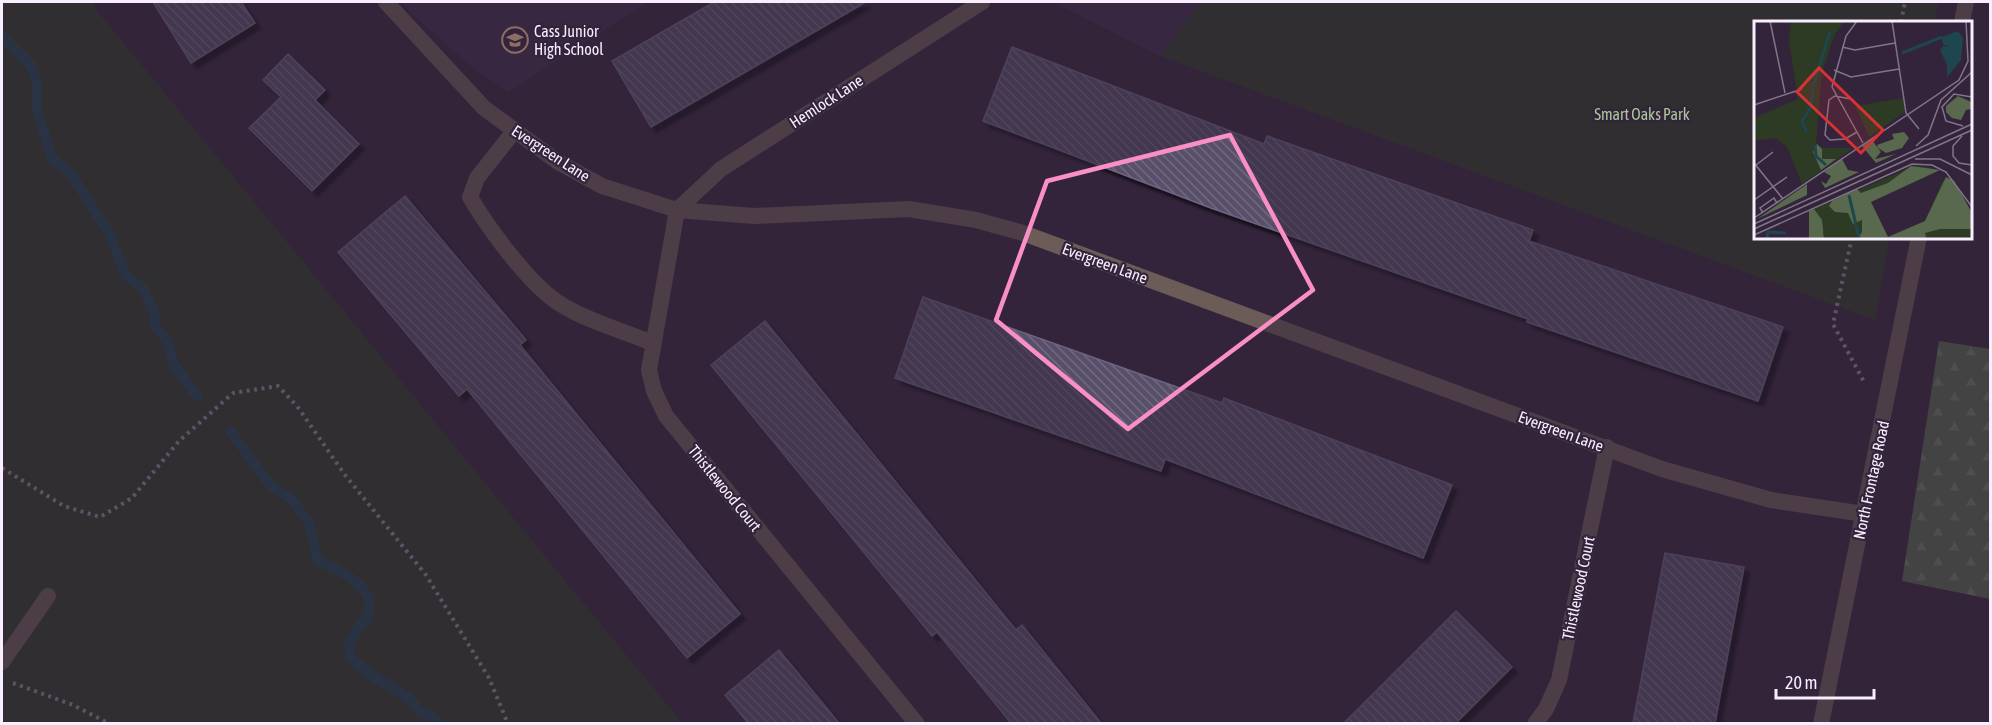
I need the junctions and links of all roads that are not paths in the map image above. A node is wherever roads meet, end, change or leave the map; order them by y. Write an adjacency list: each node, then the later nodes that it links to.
1 (386, 2): 5 (street, Evergreen Lane)
2 (982, 2): 6 (street, Hemlock Lane)
3 (1966, 2): 4 (street)
4 (1962, 21)
5 (515, 130): 6 (street, Evergreen Lane); 8 (street)
6 (677, 210): 8 (street, Thistlewood Court); 9 (street, Evergreen Lane)
7 (1919, 238): 10 (street, North Frontage Road)
8 (652, 343): 13 (street, Thistlewood Court)
9 (1607, 447): 10 (street, Evergreen Lane); 14 (street, Thistlewood Court)
10 (1864, 514): 15 (street, North Frontage Road)
11 (48, 596): 12 (street)
12 (2, 662)
13 (918, 723)
14 (1535, 723)
15 (1821, 723)

